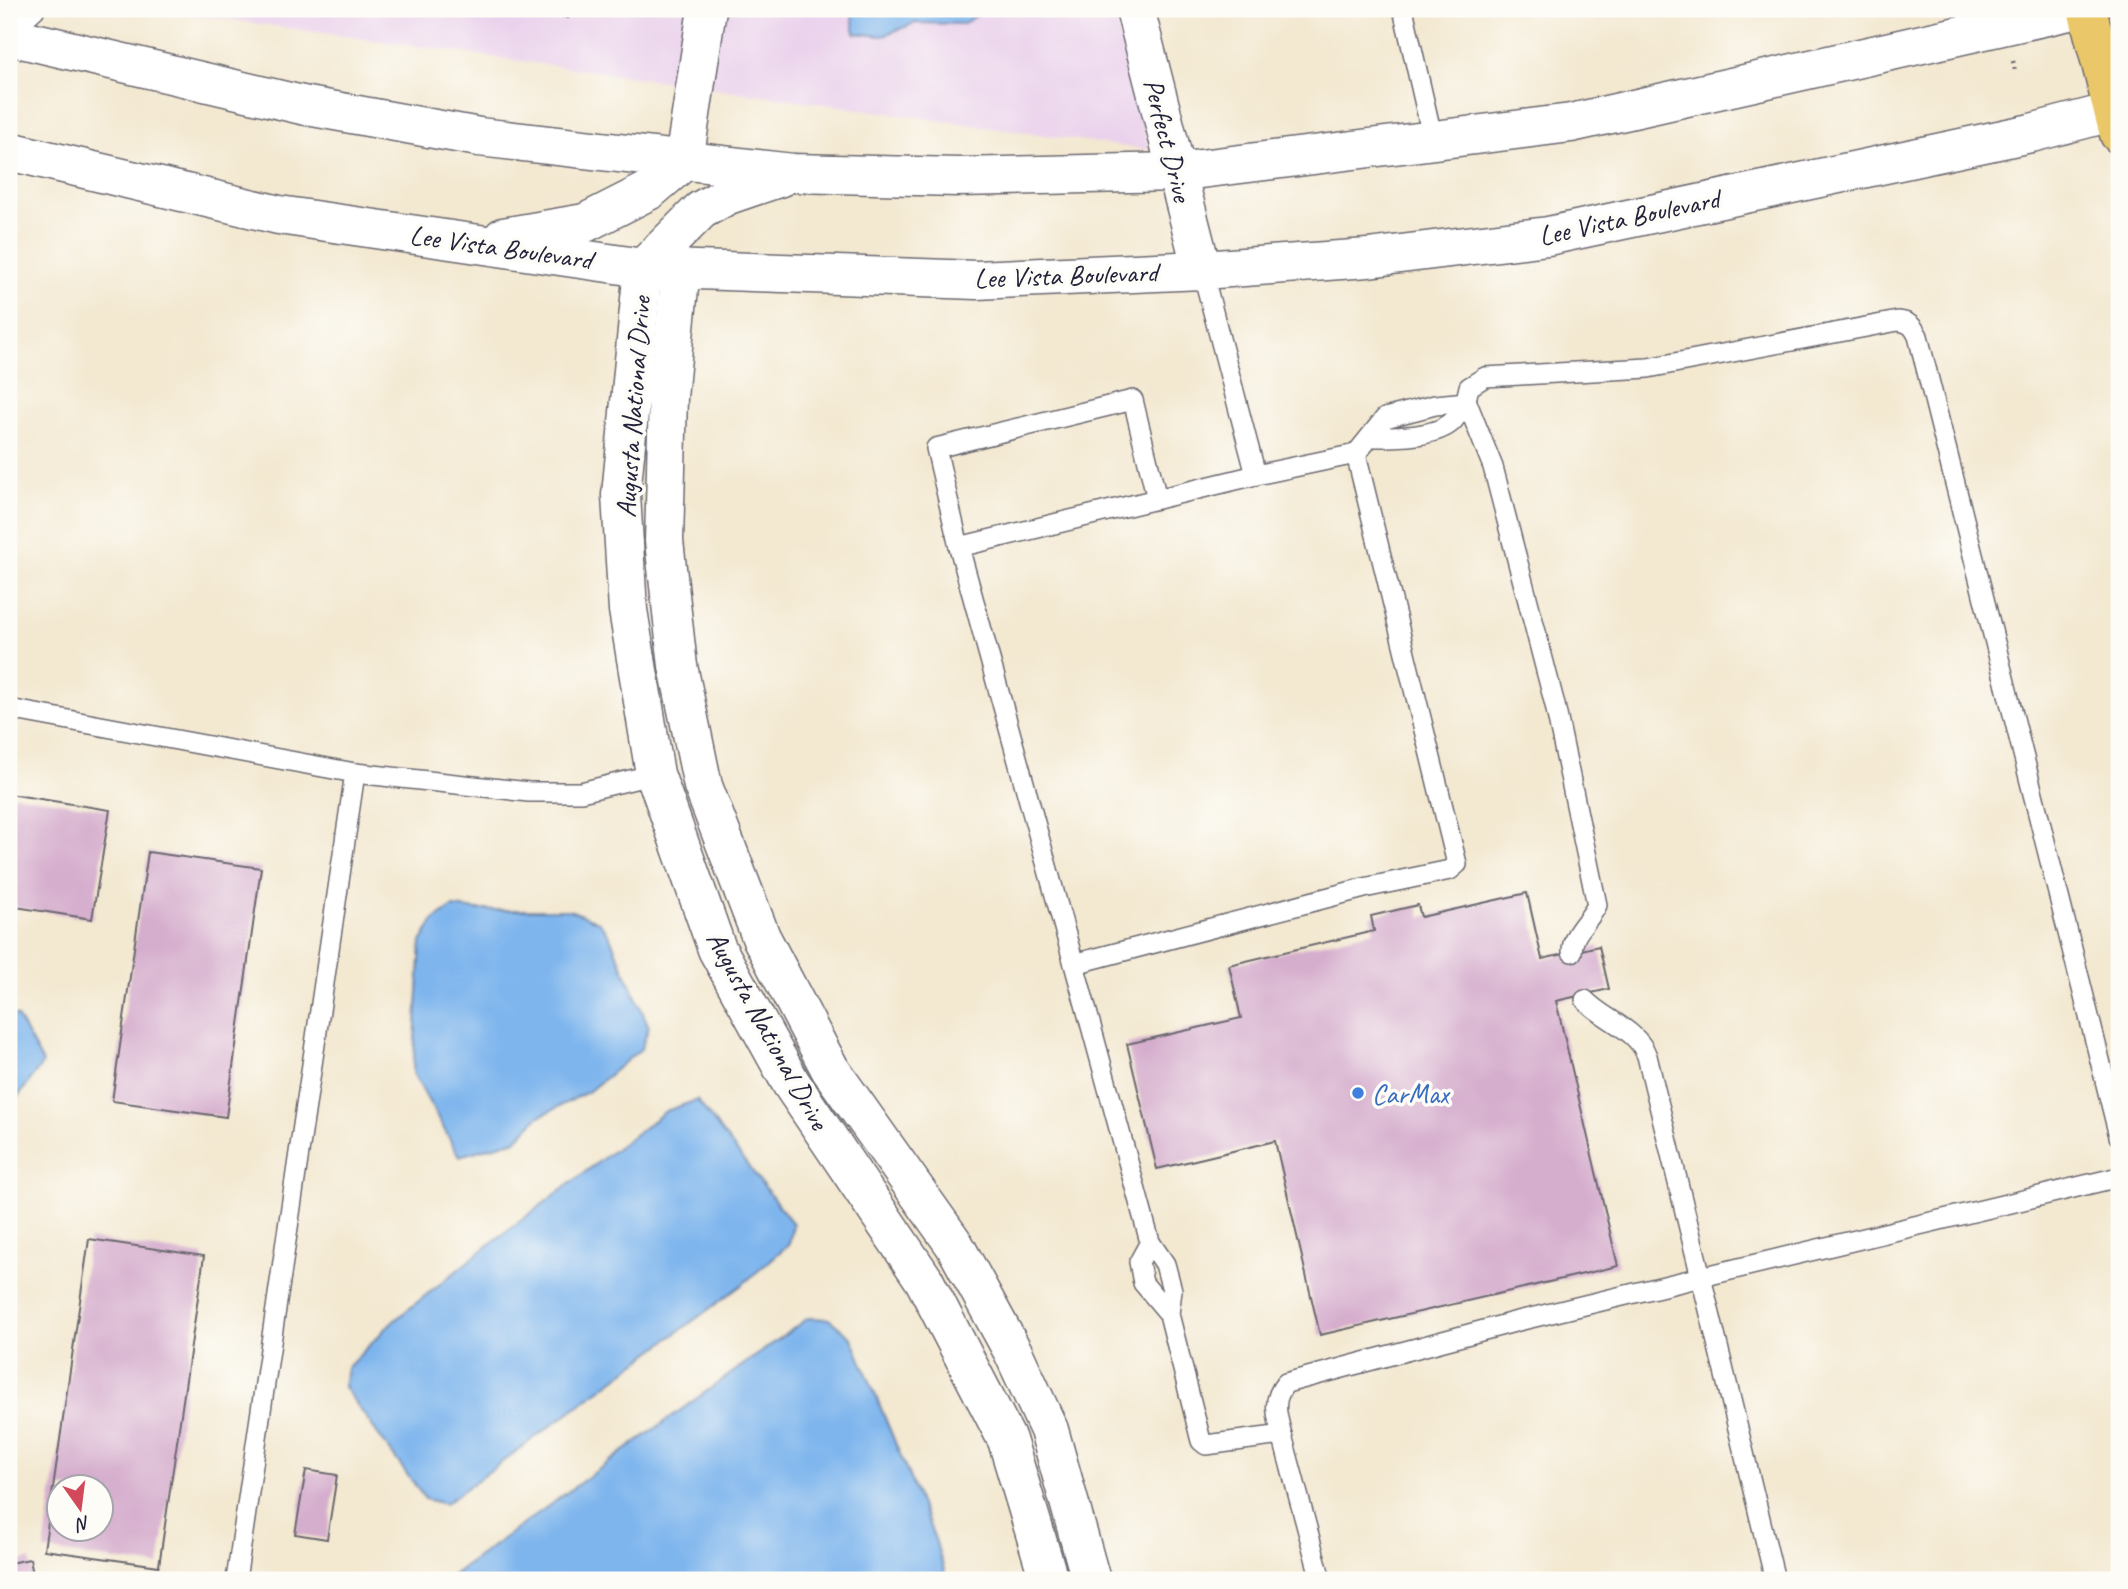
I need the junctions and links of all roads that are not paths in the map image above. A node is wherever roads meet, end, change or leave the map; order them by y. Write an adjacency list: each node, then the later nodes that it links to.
1 (35, 9): 7 (lane)
2 (707, 9): 11 (street)
3 (1135, 9): 12 (street, Perfect Drive)
4 (1403, 9): 9 (lane)
5 (2078, 9): 9 (street)
6 (2087, 9): 8 (main road)
7 (9, 35): 11 (street)
8 (2117, 119): 17 (street, Lee Vista Boulevard)
9 (1433, 141): 12 (street)
10 (9, 151): 14 (street, Lee Vista Boulevard)
11 (684, 161): 13 (street); 14 (street)
12 (1176, 172): 13 (street); 17 (street, Perfect Drive)
13 (793, 173): 15 (street)
14 (470, 243): 15 (street, Lee Vista Boulevard)
15 (643, 268): 16 (street, Lee Vista Boulevard); 25 (street, Augusta National Drive)
16 (681, 268): 17 (street, Lee Vista Boulevard); 35 (street, Augusta National Drive)
17 (1202, 270): 20 (lane)
18 (1467, 402): 19 (lane); 26 (lane); 29 (lane)
19 (1356, 454): 20 (lane); 27 (lane)
20 (1256, 475): 21 (lane)
21 (1157, 499): 22 (lane); 22 (lane)
22 (959, 547): 27 (lane)
23 (9, 709): 24 (lane)
24 (355, 772): 25 (lane); 33 (lane)
25 (655, 774): 34 (street, Augusta National Drive)
26 (1572, 952)
27 (1074, 964): 32 (lane)
28 (1585, 1000): 31 (lane)
29 (2119, 1136)
30 (2119, 1177): 31 (lane)
31 (1701, 1278): 32 (lane); 37 (lane)
32 (1282, 1435): 36 (lane)
33 (236, 1580)
34 (1049, 1580)
35 (1091, 1580)
36 (1321, 1580)
37 (1775, 1580)

